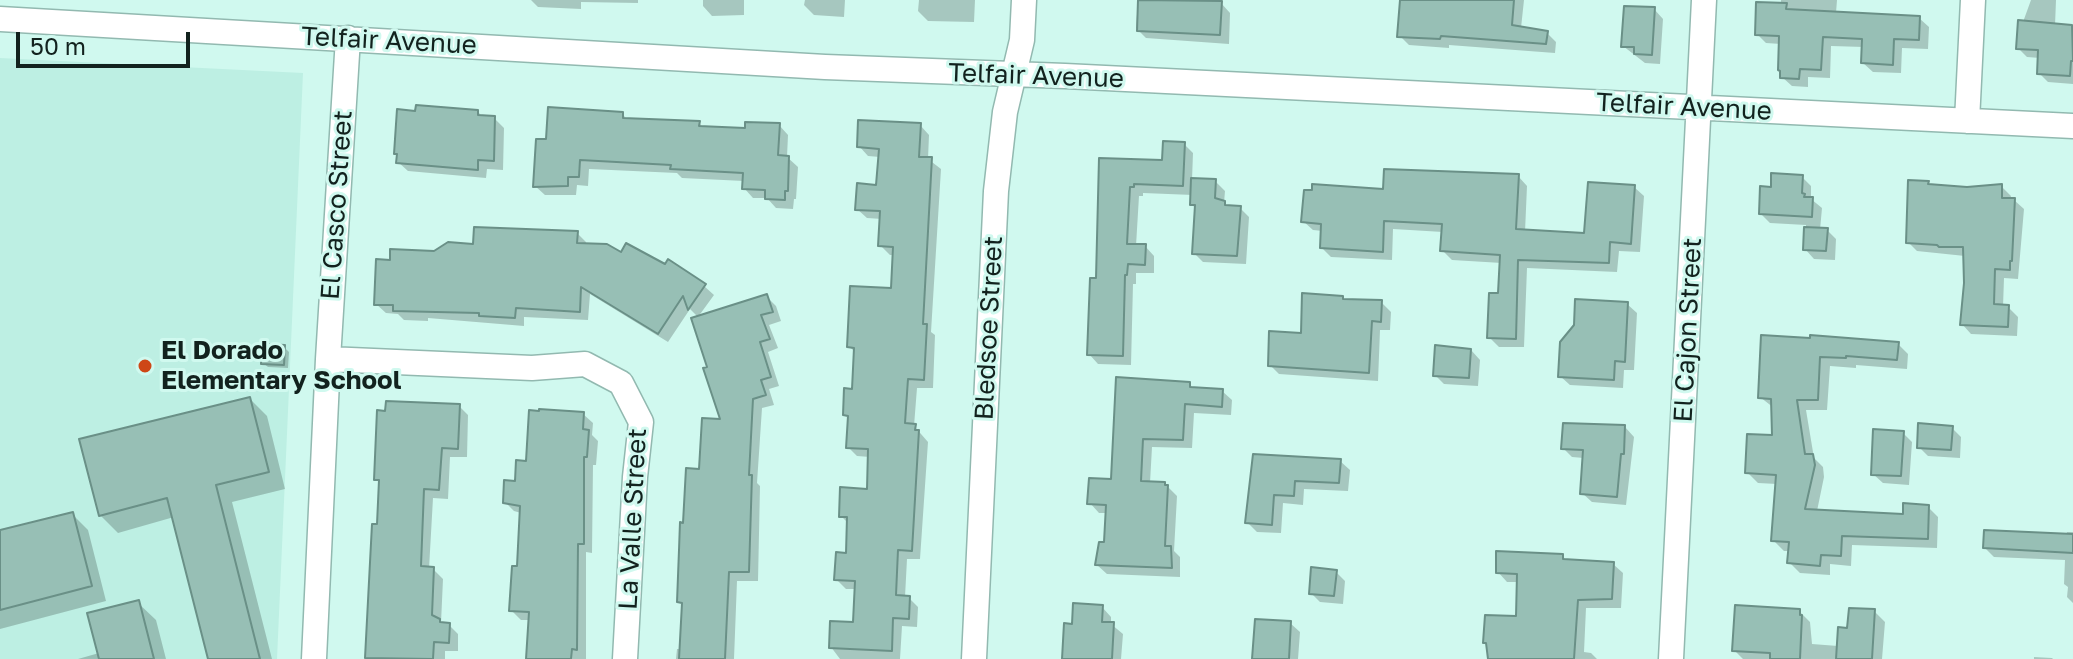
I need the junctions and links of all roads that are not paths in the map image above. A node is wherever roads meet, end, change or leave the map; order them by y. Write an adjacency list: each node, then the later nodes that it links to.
1 (1024, 0): 6 (street, Bledsoe Street)
2 (1704, 0): 7 (street, El Cajon Street)
3 (1973, 0): 8 (street)
4 (6, 13): 5 (street, Telfair Avenue)
5 (348, 38): 6 (street, Telfair Avenue); 10 (street, El Casco Street)
6 (1014, 75): 7 (street, Telfair Avenue); 13 (street, Bledsoe Street)
7 (1699, 107): 8 (street, Telfair Avenue); 14 (street, El Cajon Street)
8 (1967, 121): 9 (street, Telfair Avenue)
9 (2073, 126)
10 (328, 359): 11 (street, El Casco Street); 12 (street, La Valle Street)
11 (314, 659)
12 (625, 659)
13 (974, 659)
14 (1671, 659)

